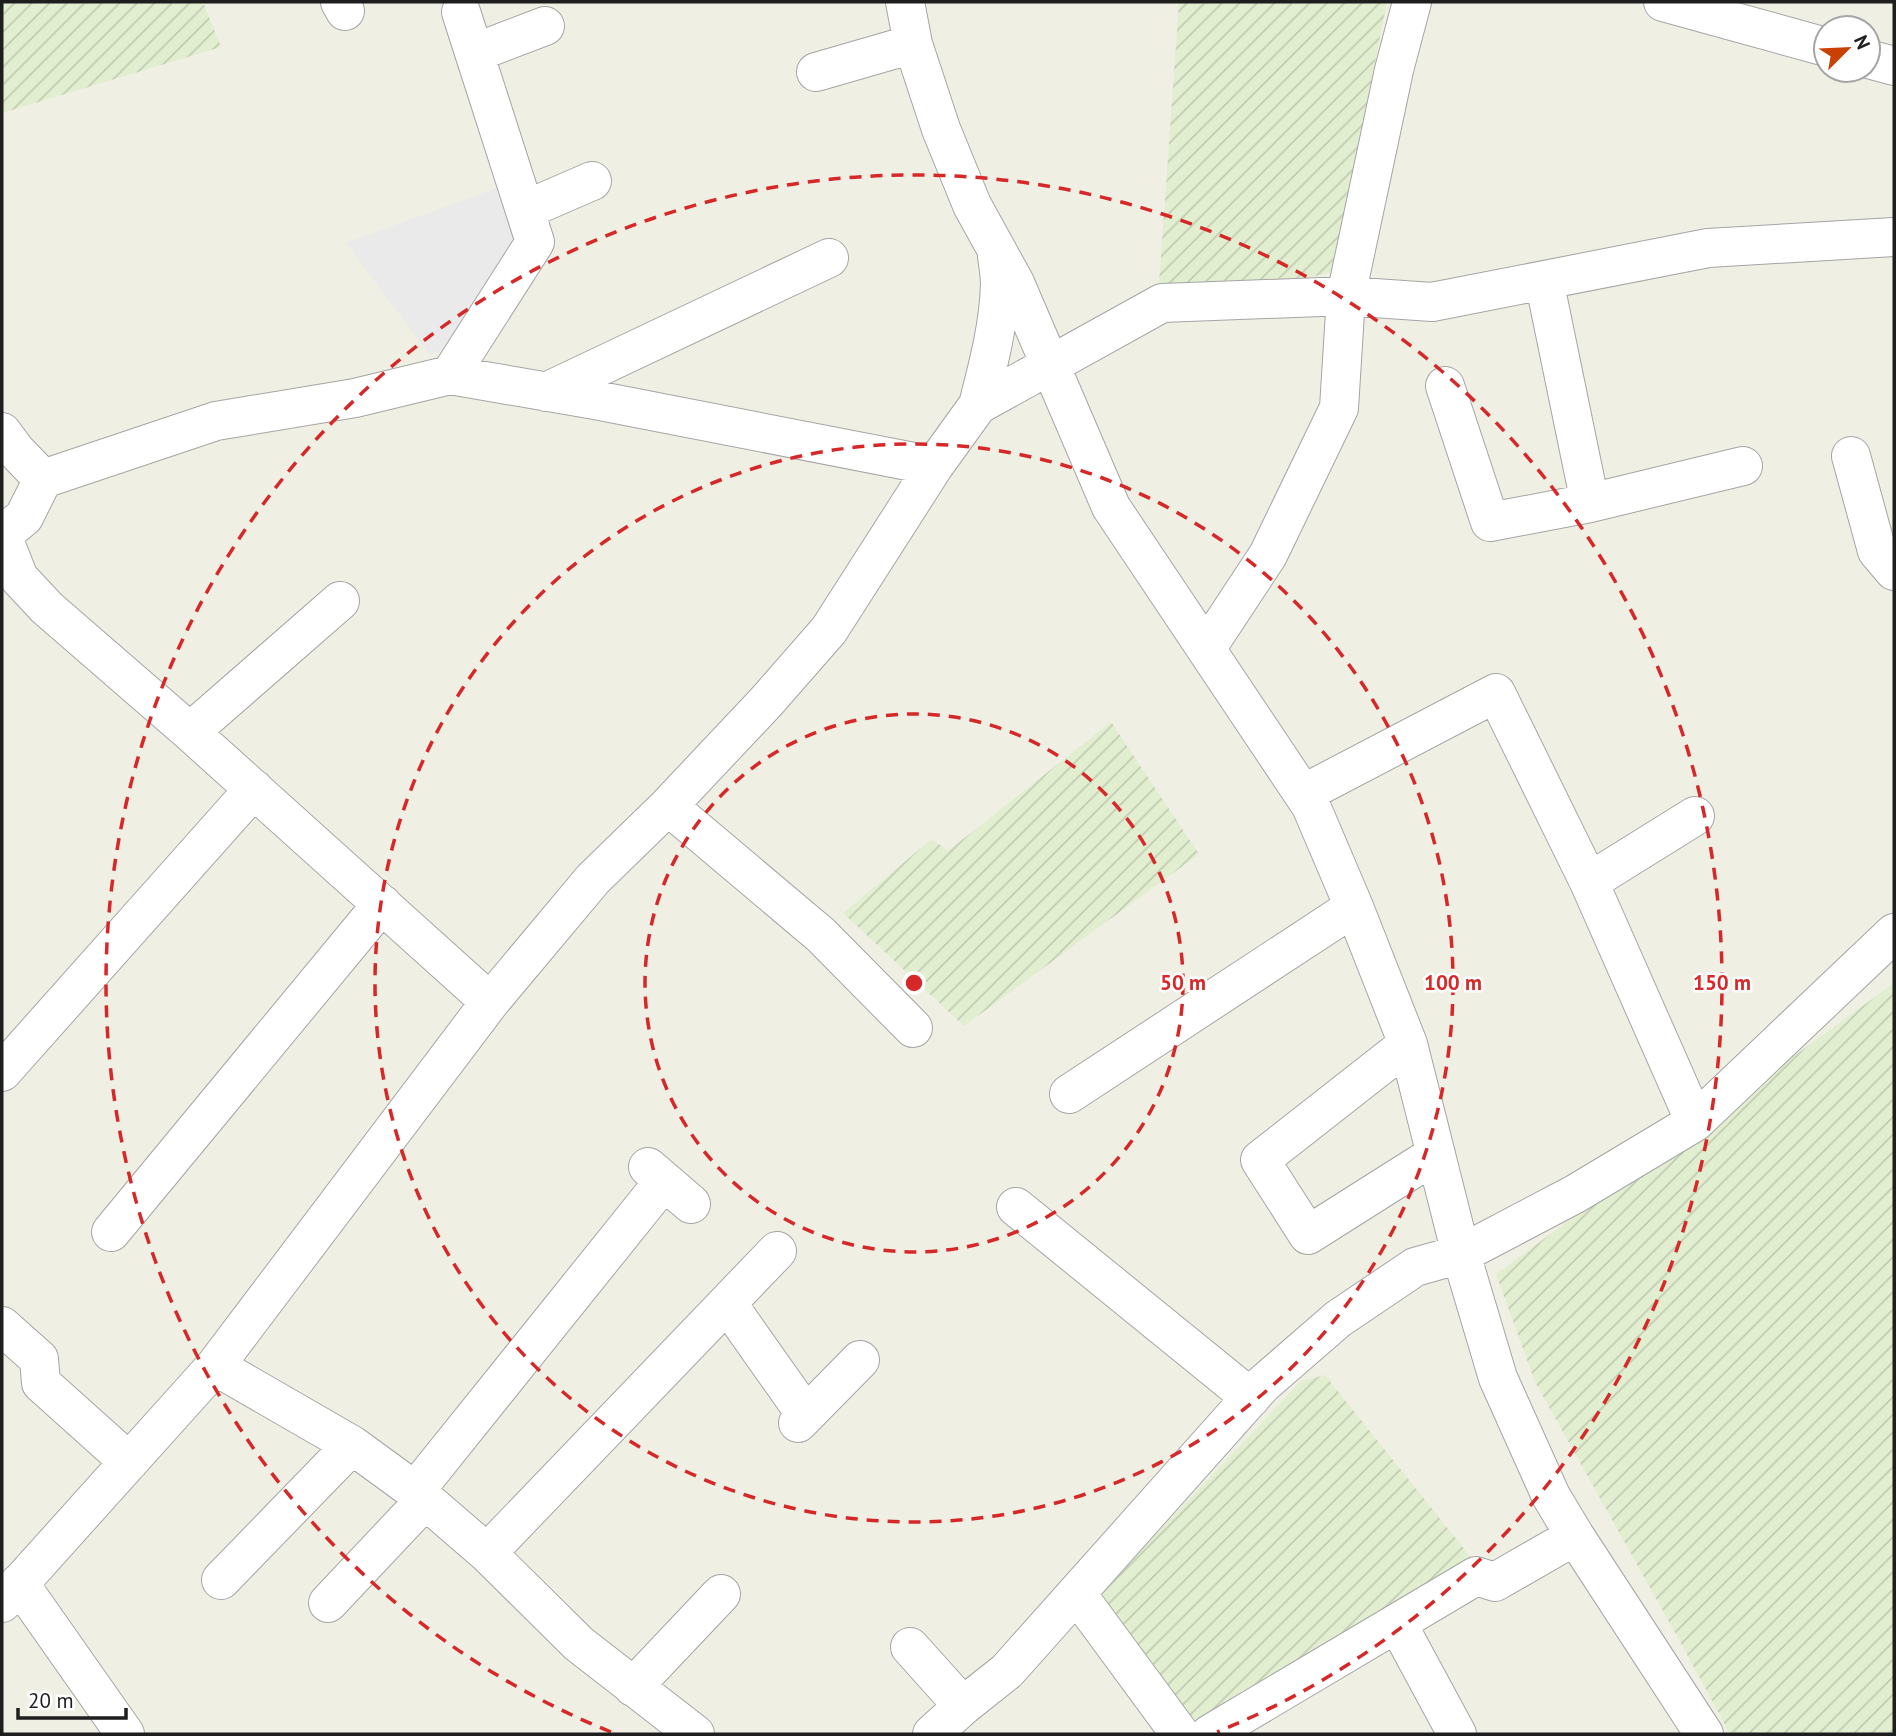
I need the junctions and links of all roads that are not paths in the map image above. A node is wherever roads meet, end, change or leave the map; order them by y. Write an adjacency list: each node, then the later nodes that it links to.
1 (905, 2): 7 (street)
2 (1412, 2): 16 (street)
3 (1663, 2): 6 (street)
4 (461, 12): 8 (street)
5 (545, 26): 8 (street)
6 (1812, 43)
7 (913, 44): 9 (street); 13 (street)
8 (474, 53): 11 (street)
9 (816, 72)
10 (592, 181): 11 (street)
11 (525, 210): 18 (street)
12 (1894, 237): 15 (street)
13 (995, 247): 17 (street); 21 (street)
14 (830, 258): 20 (street)
15 (1544, 280): 16 (street); 27 (street)
16 (1346, 296): 17 (street); 31 (street)
17 (1051, 366): 21 (street); 31 (street)
18 (450, 375): 20 (street); 26 (street)
19 (1445, 386): 27 (street)
20 (546, 392): 24 (street)
21 (978, 405): 24 (street)
22 (2, 432): 26 (street)
23 (1851, 456): 29 (street)
24 (934, 466): 35 (street)
25 (1743, 466): 27 (street)
26 (43, 480): 28 (street)
27 (1590, 503)
28 (2, 535): 32 (street)
29 (1894, 571)
30 (340, 601): 32 (street)
31 (1206, 649): 34 (street)
32 (190, 732): 33 (street)
33 (254, 789): 38 (street); 44 (street)
34 (1303, 794): 37 (street); 39 (street)
35 (668, 806): 41 (street); 42 (street)
36 (1695, 816): 37 (street)
37 (1589, 882): 46 (street)
38 (382, 904): 41 (street); 50 (street)
39 (1354, 907): 43 (street); 45 (street)
40 (1894, 933): 46 (street)
41 (490, 1002): 56 (street)
42 (913, 1028)
43 (1409, 1044): 47 (street); 47 (street)
44 (2, 1072)
45 (1069, 1094)
46 (1695, 1122): 52 (street)
47 (1436, 1154): 52 (street)
48 (668, 1184): 60 (street)
49 (1016, 1207): 57 (street)
50 (111, 1232)
51 (777, 1251): 53 (street)
52 (1461, 1254): 57 (street); 61 (street)
53 (727, 1303): 55 (street); 62 (street)
54 (2, 1326): 59 (street)
55 (860, 1360)
56 (215, 1366): 58 (street); 59 (street)
57 (1251, 1398): 66 (street)
58 (352, 1445): 60 (street); 63 (street)
59 (129, 1462): 64 (street)
60 (420, 1495): 62 (street); 67 (street)
61 (1574, 1536): 68 (street); 78 (street)
62 (487, 1553): 70 (street)
63 (221, 1580)
64 (10, 1593): 72 (street)
65 (721, 1594): 70 (street)
66 (1077, 1594): 71 (street); 75 (street)
67 (328, 1603)
68 (1397, 1623): 76 (street); 77 (street)
69 (910, 1647): 71 (street)
70 (633, 1686): 73 (street)
71 (963, 1706): 74 (street)
72 (125, 1734)
73 (695, 1734)
74 (932, 1734)
75 (1180, 1734)
76 (1210, 1734)
77 (1457, 1734)
78 (1704, 1734)

